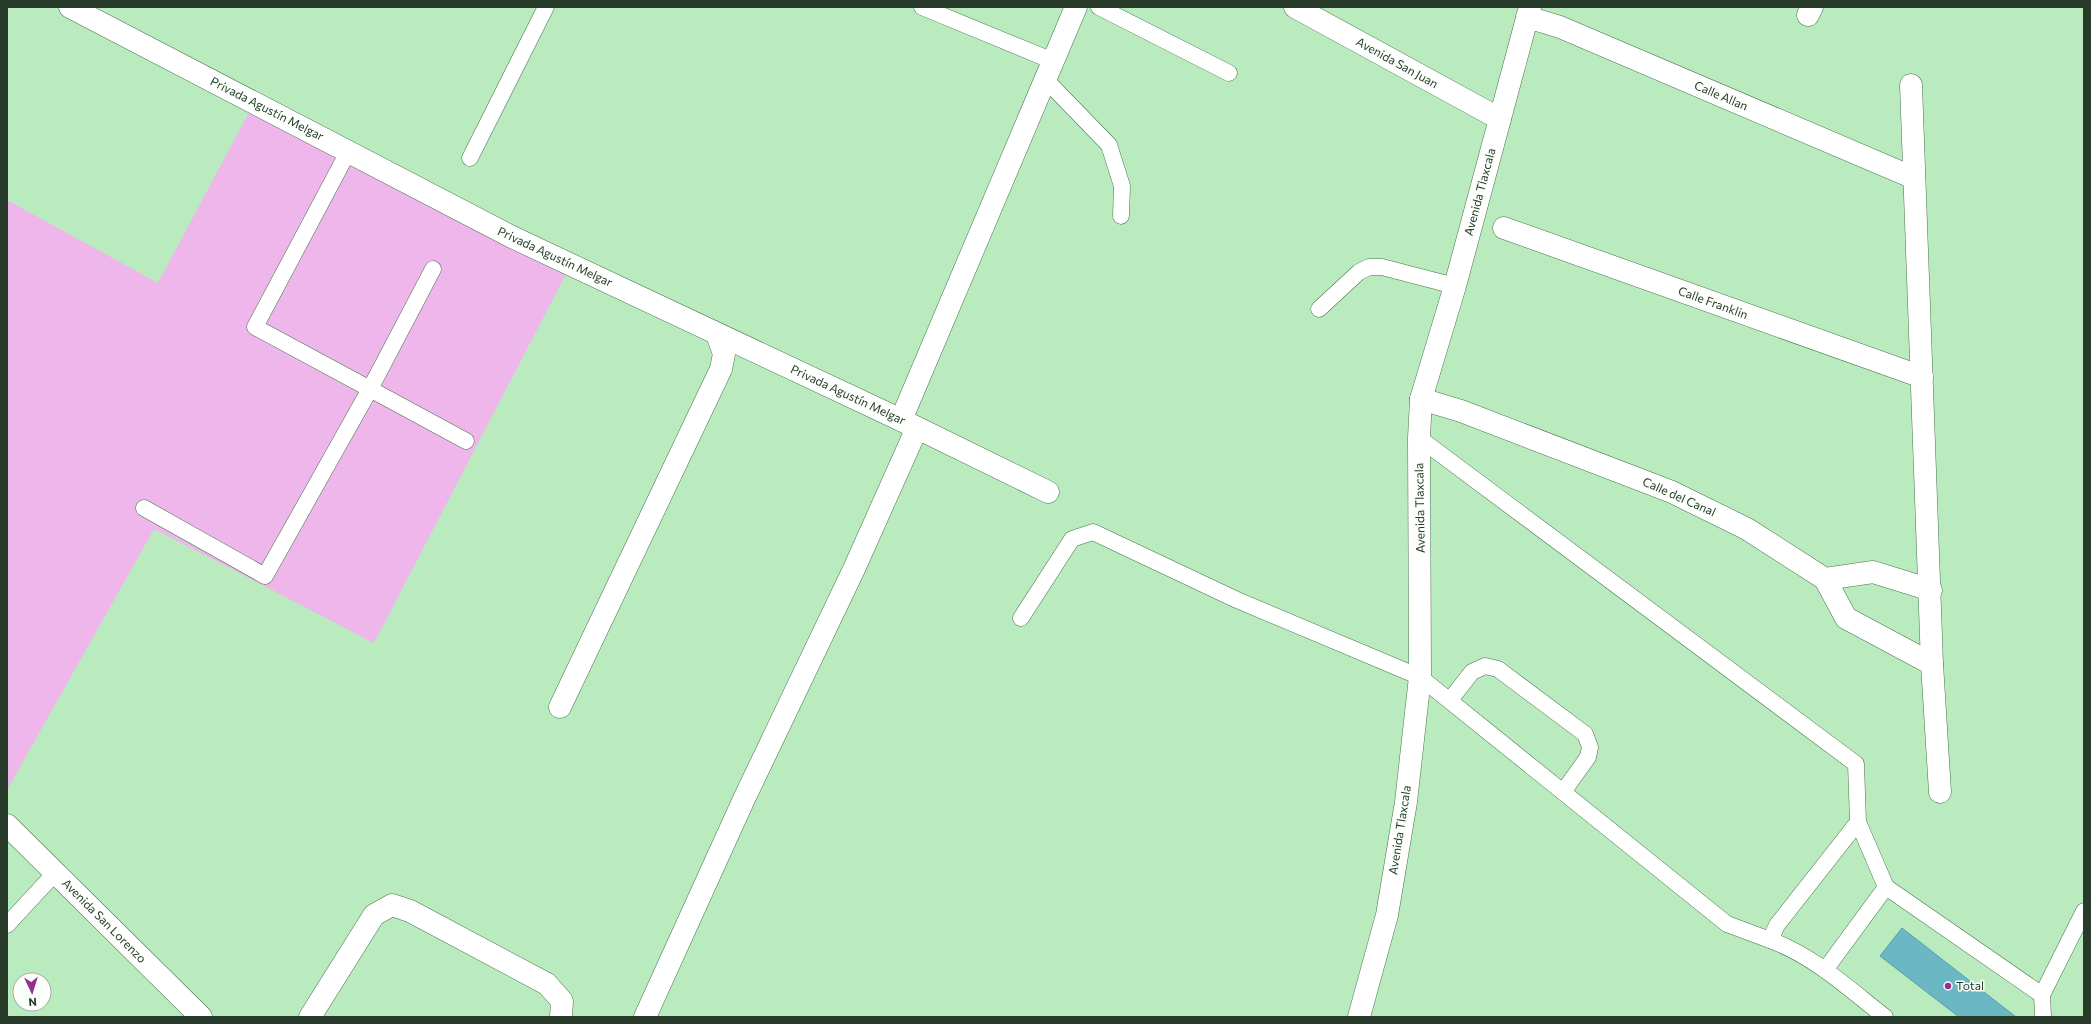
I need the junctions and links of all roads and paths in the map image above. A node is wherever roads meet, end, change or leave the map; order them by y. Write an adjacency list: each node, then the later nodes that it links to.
1 (70, 7): 12 (street, Privada Agustín Melgar)
2 (546, 7): 13 (lane)
3 (922, 7): 8 (lane)
4 (1076, 7): 8 (street)
5 (1099, 7): 9 (lane)
6 (1295, 7): 11 (street, Avenida San Juan)
7 (1529, 12): 11 (street, Avenida Tlaxcala); 14 (street, Calle Allan)
8 (1049, 70): 15 (lane); 24 (street)
9 (1229, 73)
10 (1911, 85): 14 (street)
11 (1500, 119): 18 (street, Avenida Tlaxcala)
12 (348, 152): 20 (street, Privada Agustín Melgar); 22 (lane)
13 (470, 158)
14 (1914, 178): 21 (street)
15 (1121, 216)
16 (1504, 228): 21 (street, Calle Franklin)
17 (433, 269): 22 (lane)
18 (1455, 286): 19 (lane); 23 (street, Avenida Tlaxcala)
19 (1319, 310)
20 (717, 334): 24 (street, Privada Agustín Melgar); 35 (street)
21 (1922, 377): 30 (street)
22 (370, 388): 26 (lane); 28 (lane)
23 (1421, 399): 25 (street, Avenida Tlaxcala); 29 (street, Calle del Canal)
24 (909, 424): 27 (street, Privada Agustín Melgar); 50 (street)
25 (1419, 438): 33 (street, Avenida Tlaxcala); 38 (lane)
26 (466, 441)
27 (1048, 492)
28 (144, 508)
29 (1825, 579): 30 (street); 32 (street)
30 (1931, 590): 32 (street)
31 (1021, 618): 33 (lane)
32 (1932, 664): 37 (street)
33 (1420, 677): 34 (lane); 51 (street, Avenida Tlaxcala)
34 (1450, 700): 36 (lane); 36 (lane)
35 (560, 707)
36 (1563, 792): 44 (lane)
37 (1940, 792)
38 (1858, 822): 41 (lane); 44 (lane)
39 (7, 825): 40 (street, Avenida San Lorenzo)
40 (55, 873): 43 (lane); 47 (street, Avenida San Lorenzo)
41 (1886, 887): 45 (lane); 46 (lane)
42 (2084, 911): 46 (lane)
43 (7, 925)
44 (1770, 940): 45 (lane)
45 (1825, 970): 52 (lane)
46 (2042, 995): 53 (lane)
47 (201, 1017)
48 (310, 1017): 49 (street)
49 (561, 1017)
50 (644, 1017)
51 (1360, 1017)
52 (1885, 1017)
53 (2043, 1017)

